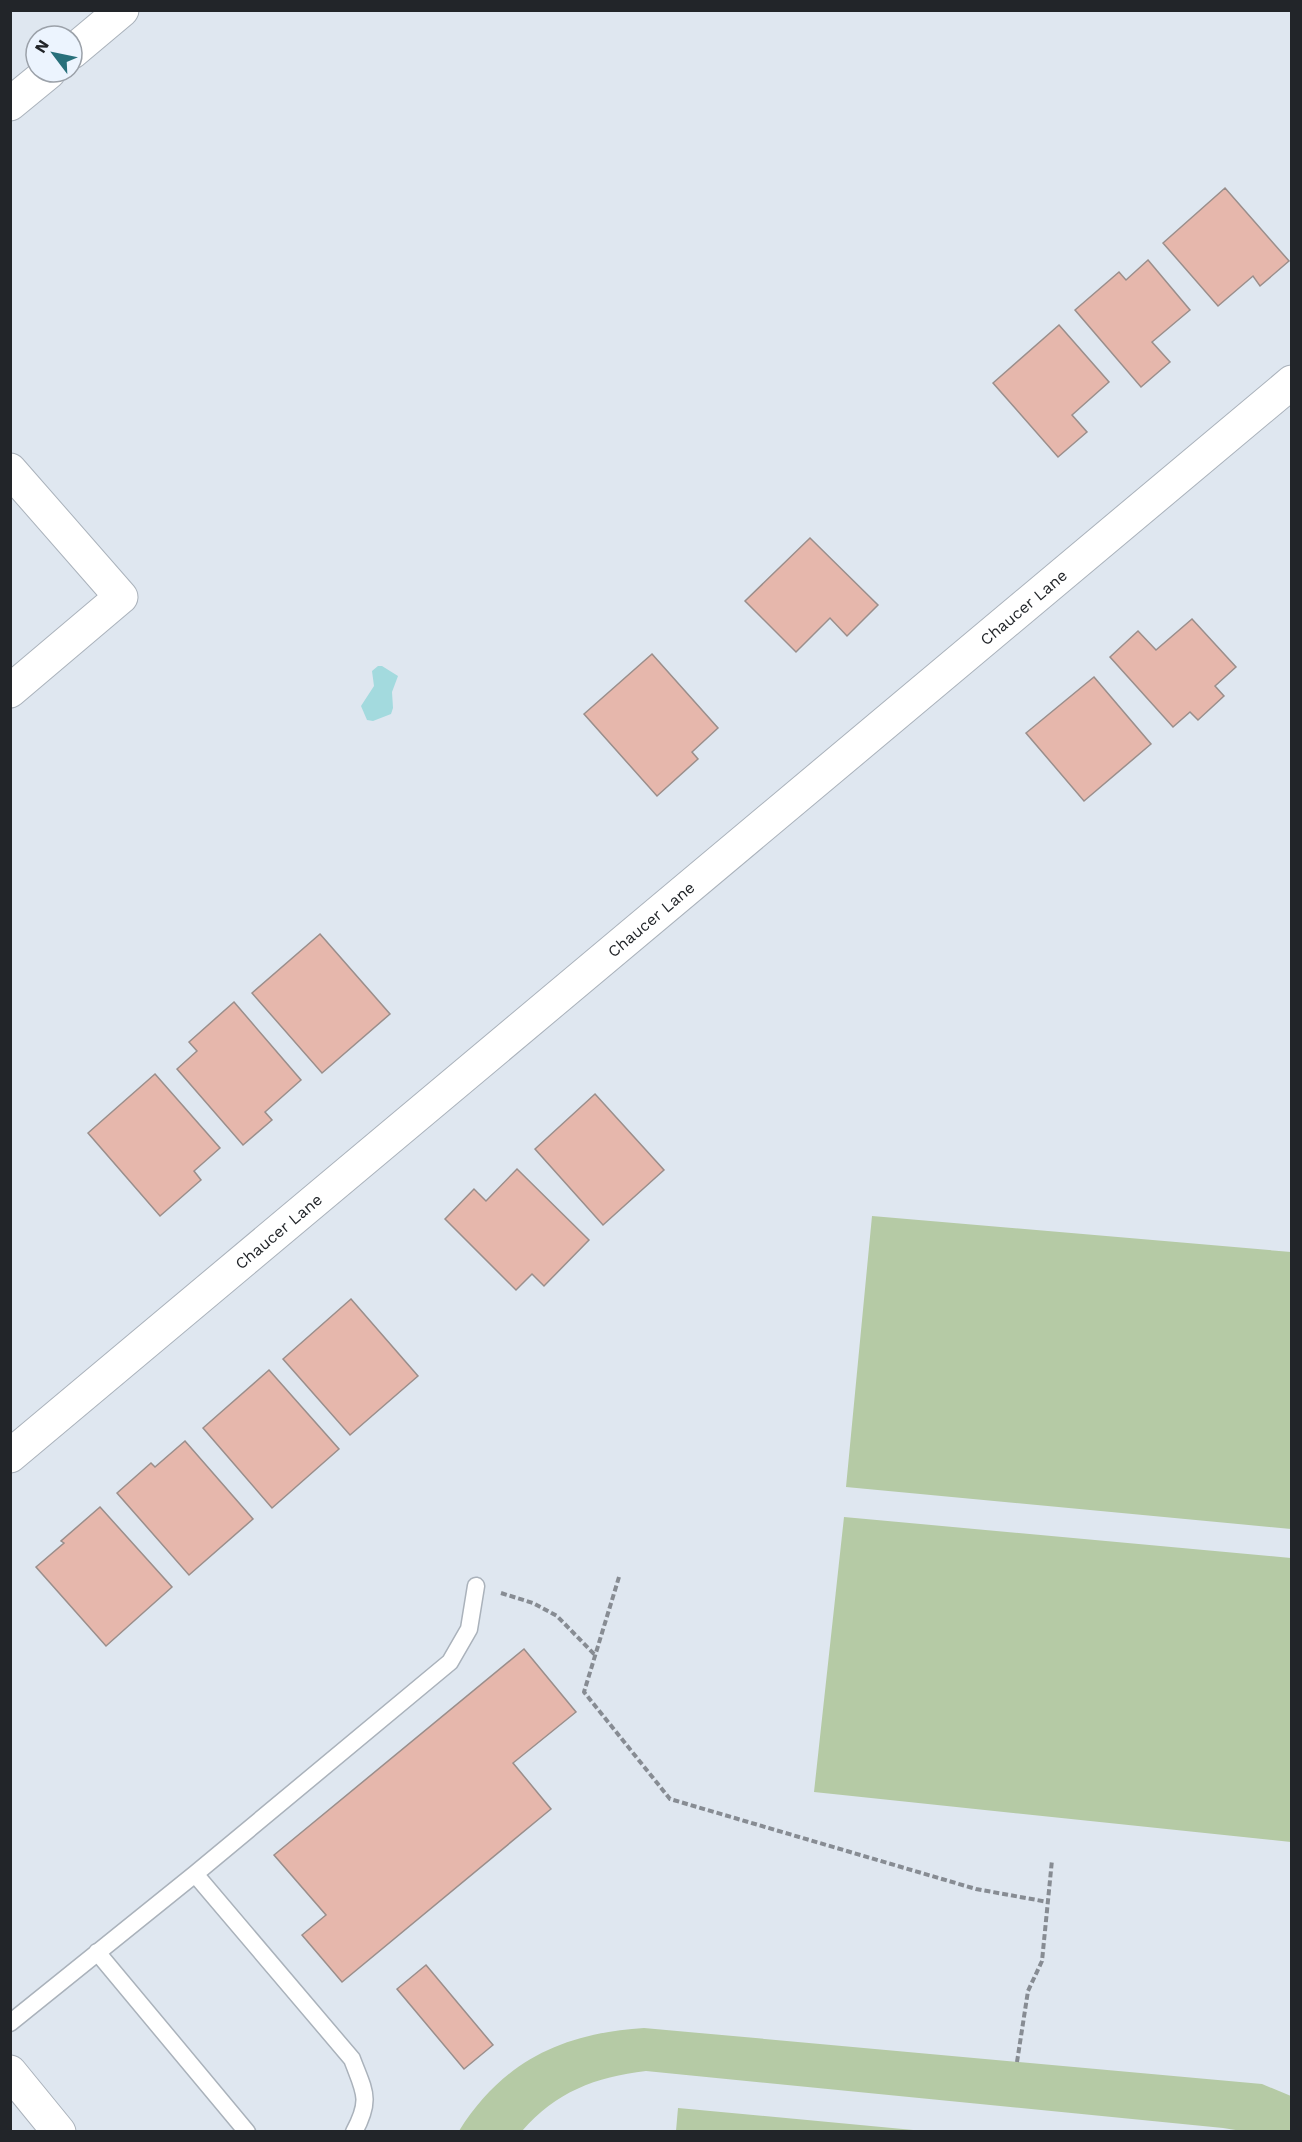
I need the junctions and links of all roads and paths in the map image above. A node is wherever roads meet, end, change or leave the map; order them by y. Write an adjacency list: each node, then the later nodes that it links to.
1 (122, 10): 2 (street)
2 (84, 42)
3 (34, 84): 4 (street)
4 (10, 104)
5 (1292, 382): 8 (street, Chaucer Lane)
6 (10, 470): 7 (street)
7 (10, 691)
8 (10, 1456)
9 (619, 1577): 11 (path)
10 (476, 1586): 11 (path); 13 (lane)
11 (595, 1656): 14 (path)
12 (1052, 1860): 14 (path)
13 (195, 1874): 15 (lane); 21 (lane)
14 (1048, 1902): 17 (path)
15 (97, 1952): 16 (lane); 20 (lane)
16 (10, 2023)
17 (1017, 2061)
18 (10, 2072): 19 (street)
19 (59, 2132)
20 (247, 2132)
21 (354, 2132)

